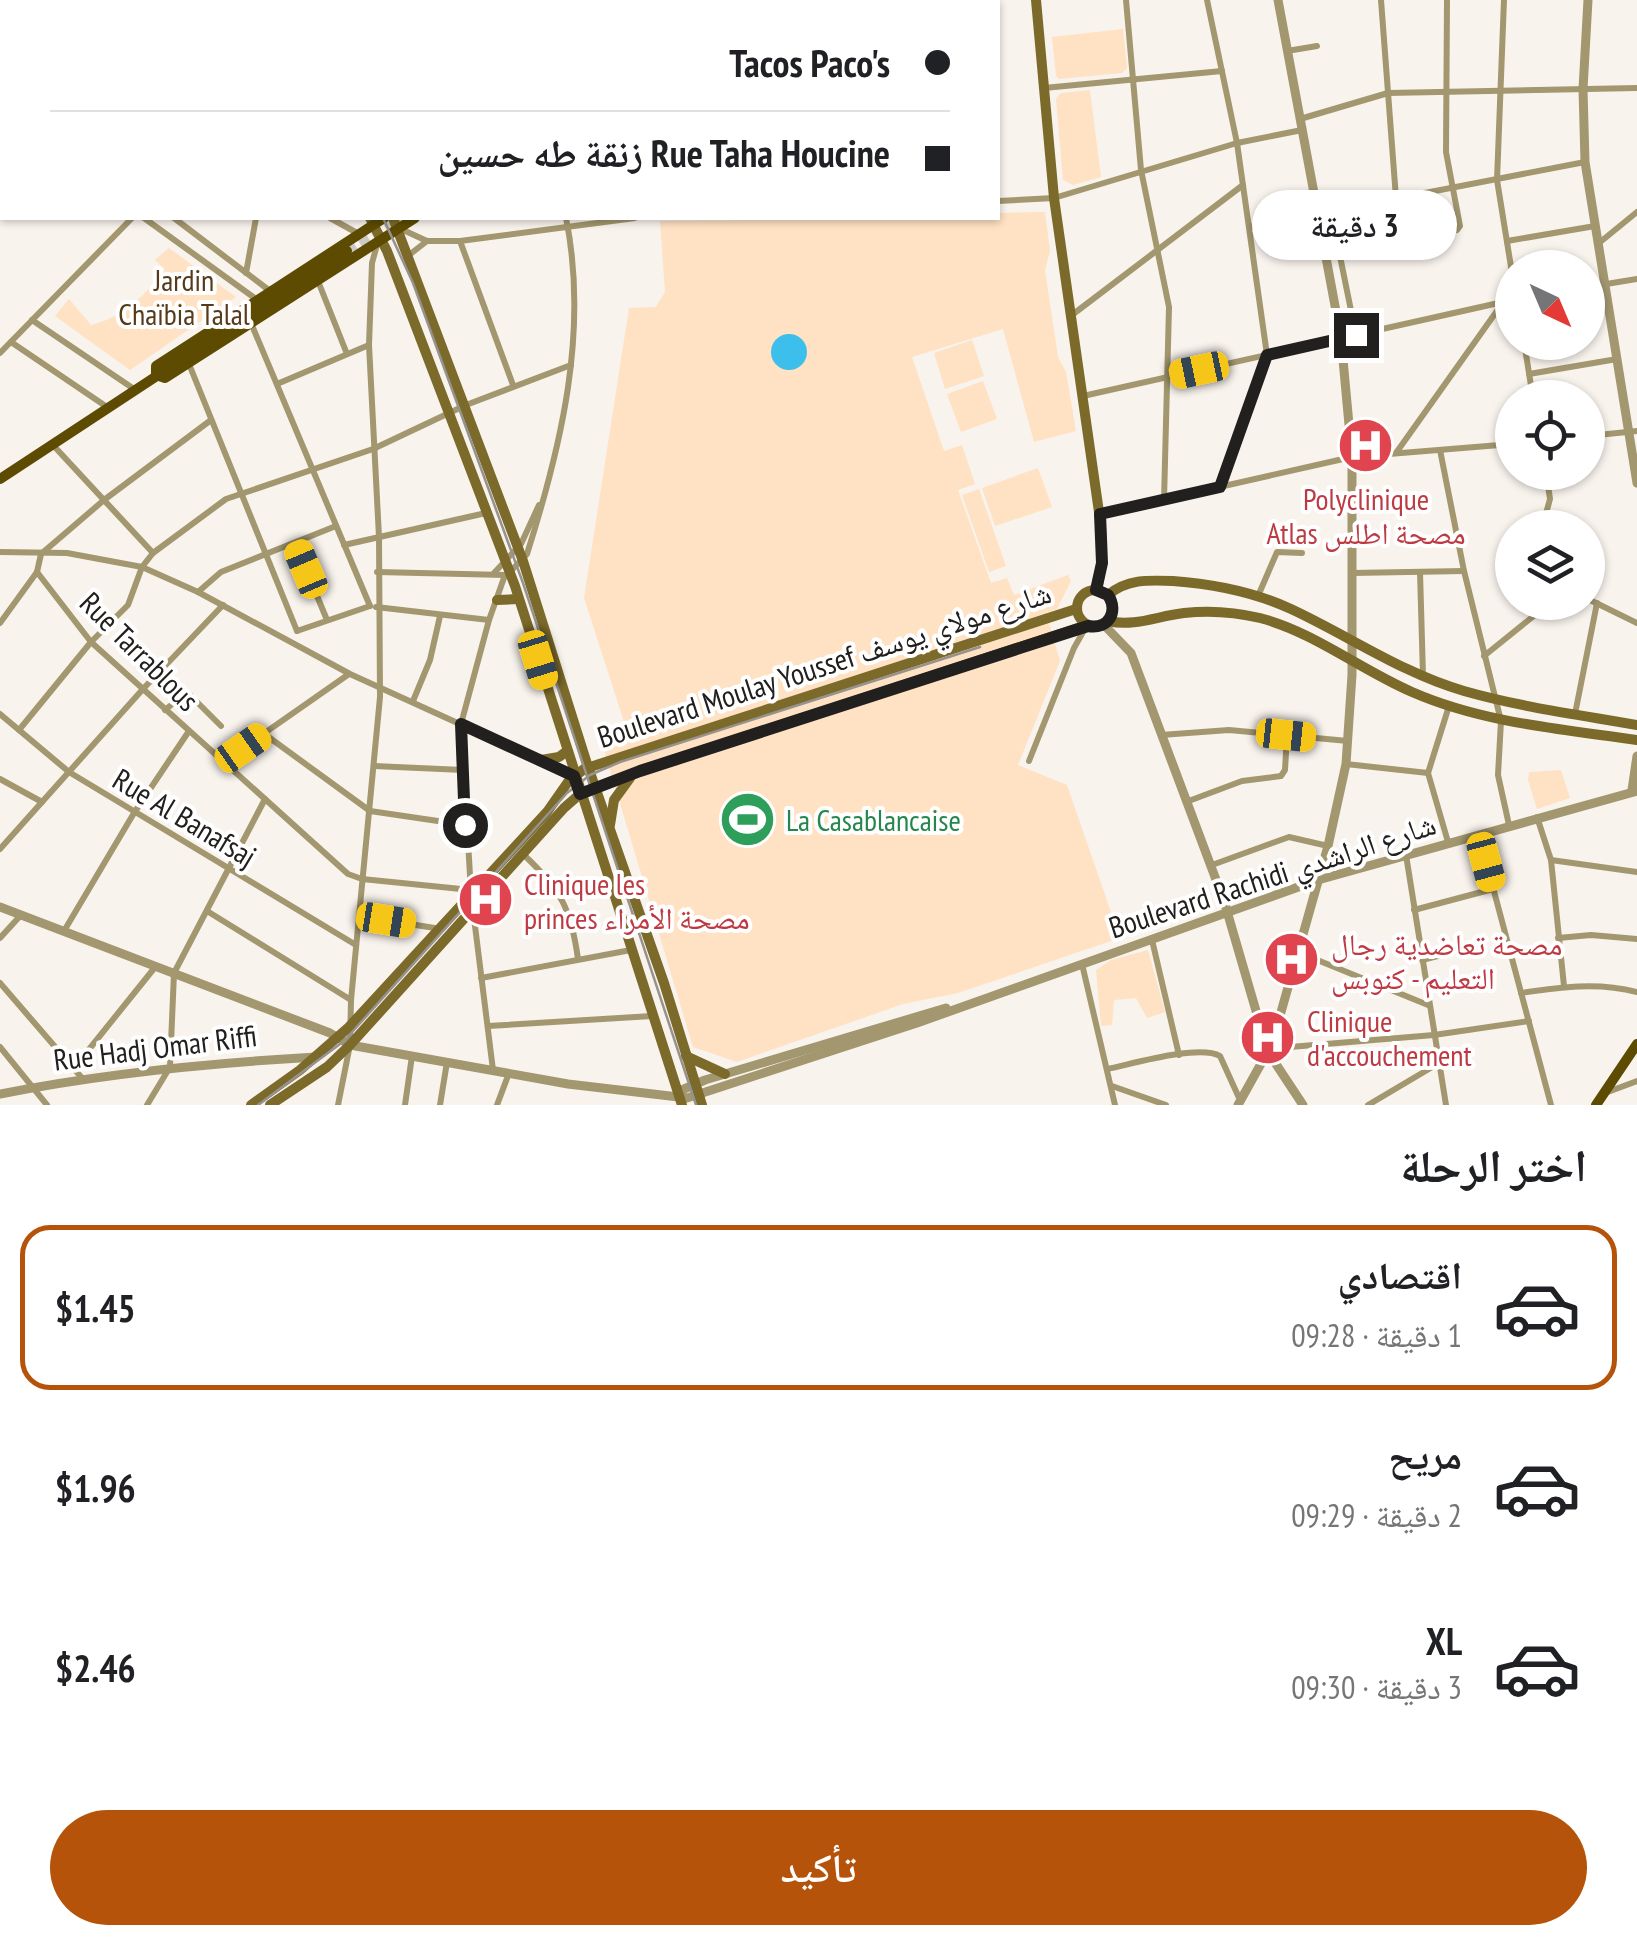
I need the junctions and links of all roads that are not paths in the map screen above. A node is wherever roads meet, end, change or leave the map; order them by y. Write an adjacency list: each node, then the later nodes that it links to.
1 (1036, 0): 13 (main road)
2 (1126, 0): 12 (street)
3 (1208, 0): 11 (street)
4 (1278, 0): 10 (street)
5 (1381, 0): 18 (street)
6 (1447, 0): 15 (street)
7 (1504, 0): 17 (street)
8 (1588, 0): 16 (street)
9 (1317, 46): 10 (street)
10 (1288, 51): 19 (street)
11 (1222, 71): 12 (street); 20 (street)
12 (1134, 80): 13 (street); 22 (street)
13 (1044, 88): 26 (main road)
14 (1637, 88): 16 (street)
15 (1444, 90): 17 (street); 18 (street); 25 (street)
16 (1583, 90): 17 (street); 21 (street)
17 (1500, 91): 23 (street)
18 (1388, 93): 19 (street); 27 (street)
19 (1302, 125): 20 (street); 31 (street)
20 (1237, 143): 22 (street); 24 (street)
21 (1585, 162): 23 (street); 41 (street)
22 (1141, 170): 26 (street); 53 (street)
23 (1498, 180): 25 (street); 48 (street)
24 (1243, 185): 42 (street); 53 (street)
25 (1451, 190): 27 (street); 54 (street)
26 (1054, 198): 28 (street); 63 (main road)
27 (1396, 199): 29 (street)
28 (1000, 201)
29 (1331, 212): 31 (street); 54 (street)
30 (1637, 212): 49 (street)
31 (1319, 214): 42 (street); 68 (street)
32 (130, 220): 65 (street)
33 (147, 220): 61 (street)
34 (177, 220): 56 (street)
35 (256, 220): 56 (street)
36 (334, 220): 44 (street)
37 (567, 220): 43 (street)
38 (623, 220): 43 (street)
39 (371, 221): 44 (main road); 45 (main road)
40 (395, 222): 45 (main road); 47 (street); 55 (main road)
41 (1594, 226): 48 (street); 49 (street)
42 (1249, 227): 73 (street)
43 (569, 228): 46 (street); 77 (street)
44 (359, 234): 60 (main road)
45 (381, 238): 57 (main road); 70 (street); 88 (main road)
46 (460, 240): 47 (street); 83 (street)
47 (427, 241): 55 (street)
48 (1507, 241): 51 (street)
49 (1598, 244): 52 (street)
50 (347, 250): 79 (main road)
51 (1508, 250)
52 (1599, 250)
53 (1155, 252): 63 (street); 80 (street)
54 (1340, 255): 67 (street)
55 (409, 256): 86 (main road)
56 (246, 273): 60 (street)
57 (317, 279): 66 (main road); 72 (street)
58 (1637, 279): 59 (street)
59 (1605, 284): 74 (street)
60 (270, 292): 61 (main road)
61 (257, 300): 79 (main road)
62 (1495, 303): 67 (street)
63 (1071, 316): 85 (main road)
64 (1495, 318): 96 (street)
65 (32, 320): 69 (street); 84 (street)
66 (251, 322): 76 (main road); 82 (street)
67 (1356, 335): 68 (street)
68 (1341, 338): 73 (street); 97 (street)
69 (12, 342): 71 (street); 87 (street)
70 (369, 345): 72 (street); 94 (street)
71 (0, 353)
72 (347, 354): 82 (street)
73 (1267, 355): 80 (street); 101 (street)
74 (1617, 359): 78 (street); 90 (street)
75 (1526, 360): 78 (street)
76 (188, 363): 79 (main road); 89 (street)
77 (572, 365): 83 (street); 105 (street)
78 (1528, 374): 81 (street)
79 (156, 375): 84 (main road)
80 (1166, 377): 85 (street); 104 (street)
81 (1529, 380)
82 (276, 384): 98 (street)
83 (512, 385): 86 (street)
84 (134, 389): 87 (main road)
85 (1082, 396): 107 (main road)
86 (466, 405): 88 (street); 112 (main road)
87 (107, 407): 92 (main road)
88 (450, 412): 94 (street); 106 (main road)
89 (212, 420): 102 (street); 103 (street)
90 (1633, 431): 91 (street); 100 (street)
91 (1605, 434)
92 (52, 443): 99 (main road); 103 (street)
93 (1495, 445): 95 (street)
94 (372, 449): 98 (street); 109 (street)
95 (1440, 450): 96 (street); 121 (street)
96 (1395, 454): 97 (street)
97 (1352, 457): 101 (street); 126 (street)
98 (312, 469): 102 (street); 108 (street)
99 (0, 479)
100 (1637, 483)
101 (1220, 487): 104 (street)
102 (241, 492): 114 (street); 117 (street)
103 (104, 500): 114 (street); 116 (street)
104 (1164, 500): 107 (street)
105 (540, 504): 112 (street); 118 (street)
106 (486, 513): 109 (street); 120 (main road)
107 (1100, 514): 128 (main road)
108 (336, 526): 110 (street); 111 (street)
109 (378, 537): 111 (street); 123 (street)
110 (295, 543): 117 (street); 137 (street)
111 (344, 545): 133 (street)
112 (518, 548): 118 (main road); 120 (street)
113 (0, 552): 116 (street)
114 (153, 553): 119 (street)
115 (1302, 553): 129 (street)
116 (41, 554): 119 (street); 122 (street)
117 (267, 556): 127 (street); 145 (street)
118 (523, 561): 120 (street); 179 (main road)
119 (142, 568): 127 (street); 147 (street)
120 (506, 570): 125 (street); 125 (street); 130 (main road); 131 (street)
121 (1464, 571): 124 (street); 149 (street)
122 (37, 572): 141 (street); 147 (street, Rue Tarrablous)
123 (377, 572): 125 (street); 133 (street)
124 (1420, 572): 126 (street); 152 (street)
125 (494, 573)
126 (1352, 574): 146 (street)
127 (198, 592): 132 (street)
128 (1102, 592): 129 (main road); 135 (main road); 142 (main road)
129 (1258, 596): 146 (main road)
130 (518, 599): 131 (main road); 172 (main road)
131 (496, 600): 138 (street)
132 (223, 605): 148 (street); 154 (street)
133 (374, 607): 136 (street); 137 (street); 153 (street)
134 (1605, 608): 143 (street)
135 (1076, 609): 144 (main road); 179 (main road, Boulevard Moulay Youssef شارع مولاي يوسف)
136 (440, 616): 138 (street); 156 (street)
137 (327, 620): 145 (street)
138 (489, 620): 162 (street)
139 (1528, 620): 149 (street)
140 (1594, 620): 160 (street)
141 (0, 623)
142 (1106, 623): 144 (main road); 150 (main road); 168 (street)
143 (1637, 623)
144 (1088, 626): 175 (street); 181 (main road, Boulevard Moulay Youssef شارع مولاي يوسف)
145 (298, 631): 148 (street)
146 (1352, 641): 150 (street); 152 (main road)
147 (90, 642): 154 (street, Rue Tarrablous); 165 (street)
148 (291, 642): 151 (street)
149 (1484, 656): 155 (street)
150 (1351, 661): 157 (main road); 171 (street)
151 (350, 674): 153 (street); 167 (street)
152 (1423, 676): 155 (main road)
153 (380, 686): 156 (street); 178 (street)
154 (142, 689): 158 (street, Rue Tarrablous); 182 (street)
155 (1496, 698): 160 (main road); 161 (street)
156 (413, 701): 162 (street)
157 (1449, 706): 161 (main road); 183 (street)
158 (165, 710): 164 (street); 166 (street, Rue Tarrablous)
159 (0, 714): 165 (street, Rue Al Banafsaj)
160 (1575, 714): 163 (main road)
161 (1501, 720): 170 (main road); 196 (street)
162 (461, 724): 174 (street); 180 (street)
163 (1637, 725)
164 (221, 726)
165 (19, 730): 182 (street, Rue Al Banafsaj)
166 (189, 732): 176 (street, Rue Tarrablous); 193 (street)
167 (264, 733): 176 (street); 192 (street)
168 (1162, 735): 169 (street); 191 (street)
169 (1286, 735): 171 (street); 191 (street)
170 (1637, 740)
171 (1348, 741): 177 (street)
172 (567, 751): 174 (main road); 184 (main road)
173 (1637, 756): 187 (street)
174 (541, 760): 184 (street)
175 (1030, 761)
176 (222, 762): 189 (street, Rue Tarrablous)
177 (1346, 764): 183 (street); 200 (street)
178 (374, 766): 180 (street); 192 (street)
179 (588, 767): 184 (main road, Boulevard Moulay Youssef شارع مولاي يوسف); 186 (main road)
180 (463, 770): 195 (street)
181 (640, 771): 186 (main road, Boulevard Moulay Youssef شارع مولاي يوسف); 198 (main road)
182 (69, 772): 190 (street); 193 (street, Rue Al Banafsaj)
183 (1428, 772): 199 (street)
184 (574, 776): 188 (main road); 211 (main road, Boulevard Moulay Youssef شارع مولاي يوسف)
185 (0, 778): 190 (street)
186 (595, 789): 188 (main road, Boulevard Moulay Youssef شارع مولاي يوسف); 198 (main road)
187 (1635, 790): 194 (street, Boulevard Rachidi شارع الراشدي)
188 (580, 794): 202 (main road); 227 (main road)
189 (265, 799): 206 (street); 208 (street, Rue Tarrablous)
190 (42, 802): 201 (street)
191 (1186, 802): 205 (street)
192 (370, 811): 195 (street); 208 (street)
193 (134, 813): 206 (street, Rue Al Banafsaj); 220 (street)
194 (1537, 817): 196 (street, Boulevard Rachidi شارع الراشدي); 204 (street)
195 (465, 825): 211 (street)
196 (1509, 825): 197 (street, Boulevard Rachidi شارع الراشدي)
197 (1478, 834): 199 (street, Boulevard Rachidi شارع الراشدي); 210 (street)
198 (612, 836): 255 (main road)
199 (1448, 842): 203 (street, Boulevard Rachidi شارع الراشدي)
200 (1328, 846): 205 (street); 209 (street)
201 (0, 850)
202 (522, 853): 215 (main road); 229 (street)
203 (1406, 855): 209 (street, Boulevard Rachidi شارع الراشدي); 214 (street)
204 (1552, 860): 207 (street); 222 (street)
205 (1212, 865): 216 (street)
206 (228, 869): 213 (street); 225 (street, Rue Al Banafsaj)
207 (1637, 872)
208 (362, 879): 211 (street, Rue Tarrablous); 218 (street)
209 (1318, 880): 216 (street, Boulevard Rachidi شارع الراشدي); 228 (street)
210 (1493, 890): 214 (street); 238 (street)
211 (471, 891): 215 (street); 219 (main road, Boulevard Moulay Youssef شارع مولاي يوسف)
212 (0, 907): 217 (street)
213 (207, 910): 233 (street); 239 (street)
214 (1414, 910): 230 (street)
215 (472, 911): 219 (main road); 234 (street)
216 (1228, 913): 224 (street, Boulevard Rachidi شارع الراشدي); 251 (street)
217 (21, 916): 220 (street); 221 (street)
218 (358, 916): 219 (street); 225 (street)
219 (447, 930): 245 (main road); 249 (main road)
220 (64, 931): 231 (street)
221 (0, 938)
222 (1558, 938): 223 (street); 236 (street)
223 (1637, 939)
224 (1152, 940): 232 (street, Boulevard Rachidi شارع الراشدي); 252 (street)
225 (356, 945): 239 (street)
226 (1473, 947): 230 (street)
227 (632, 950): 229 (street); 242 (main road)
228 (1300, 953): 241 (street); 251 (street)
229 (578, 959): 234 (street)
230 (1422, 960): 241 (street)
231 (156, 966): 233 (street); 259 (street)
232 (1083, 970): 240 (street, Boulevard Rachidi شارع الراشدي); 260 (street)
233 (174, 973): 247 (street); 258 (street)
234 (481, 978): 244 (street)
235 (0, 983): 259 (street)
236 (1564, 986): 237 (street); 238 (street)
237 (1637, 992)
238 (1521, 994): 243 (street)
239 (350, 1000): 245 (street)
240 (982, 1000): 263 (street, Boulevard Rachidi شارع الراشدي); 270 (street, Boulevard Rachidi شارع الراشدي)
241 (1430, 1005): 246 (street)
242 (652, 1016): 244 (street); 271 (main road)
243 (1528, 1021): 246 (street); 286 (street)
244 (488, 1026): 261 (street)
245 (349, 1027): 247 (main road); 249 (street)
246 (1434, 1035): 251 (street); 257 (street)
247 (339, 1037): 249 (street); 253 (main road)
248 (1637, 1044): 268 (main road)
249 (350, 1045): 254 (street, Boulevard Rachidi شارع الراشدي); 276 (main road); 277 (street)
250 (0, 1047): 267 (street)
251 (1268, 1052): 272 (street); 283 (street)
252 (1180, 1055): 260 (street); 272 (street)
253 (316, 1056): 258 (street, Rue Hadj Omar Riffi); 275 (main road)
254 (412, 1056): 256 (street, Boulevard Rachidi شارع الراشدي); 278 (street)
255 (686, 1056): 263 (main road); 270 (main road)
256 (447, 1062): 261 (street, Boulevard Rachidi شارع الراشدي); 279 (street)
257 (1439, 1063): 284 (street); 285 (street)
258 (170, 1066): 264 (street, Rue Hadj Omar Riffi); 274 (street)
259 (74, 1068): 264 (street)
260 (1107, 1069): 266 (street)
261 (493, 1070): 262 (street, Boulevard Rachidi شارع الراشدي)
262 (509, 1073): 271 (street, Boulevard Rachidi شارع الراشدي); 280 (street)
263 (725, 1074): 270 (street, Boulevard Rachidi شارع الراشدي)
264 (82, 1078): 267 (street, Rue Hadj Omar Riffi)
265 (1637, 1081): 268 (street)
266 (1111, 1086): 281 (street); 282 (street)
267 (32, 1088): 269 (street, Rue Hadj Omar Riffi); 273 (street)
268 (1604, 1093): 287 (main road)
269 (0, 1094)
270 (699, 1094): 271 (street, Boulevard Rachidi شارع الراشدي)
271 (680, 1100)
272 (1239, 1102)
273 (46, 1105)
274 (147, 1105)
275 (251, 1105)
276 (270, 1105)
277 (338, 1105)
278 (405, 1105)
279 (440, 1105)
280 (497, 1105)
281 (1115, 1105)
282 (1166, 1105)
283 (1303, 1105)
284 (1368, 1105)
285 (1446, 1105)
286 (1551, 1105)
287 (1596, 1105)

